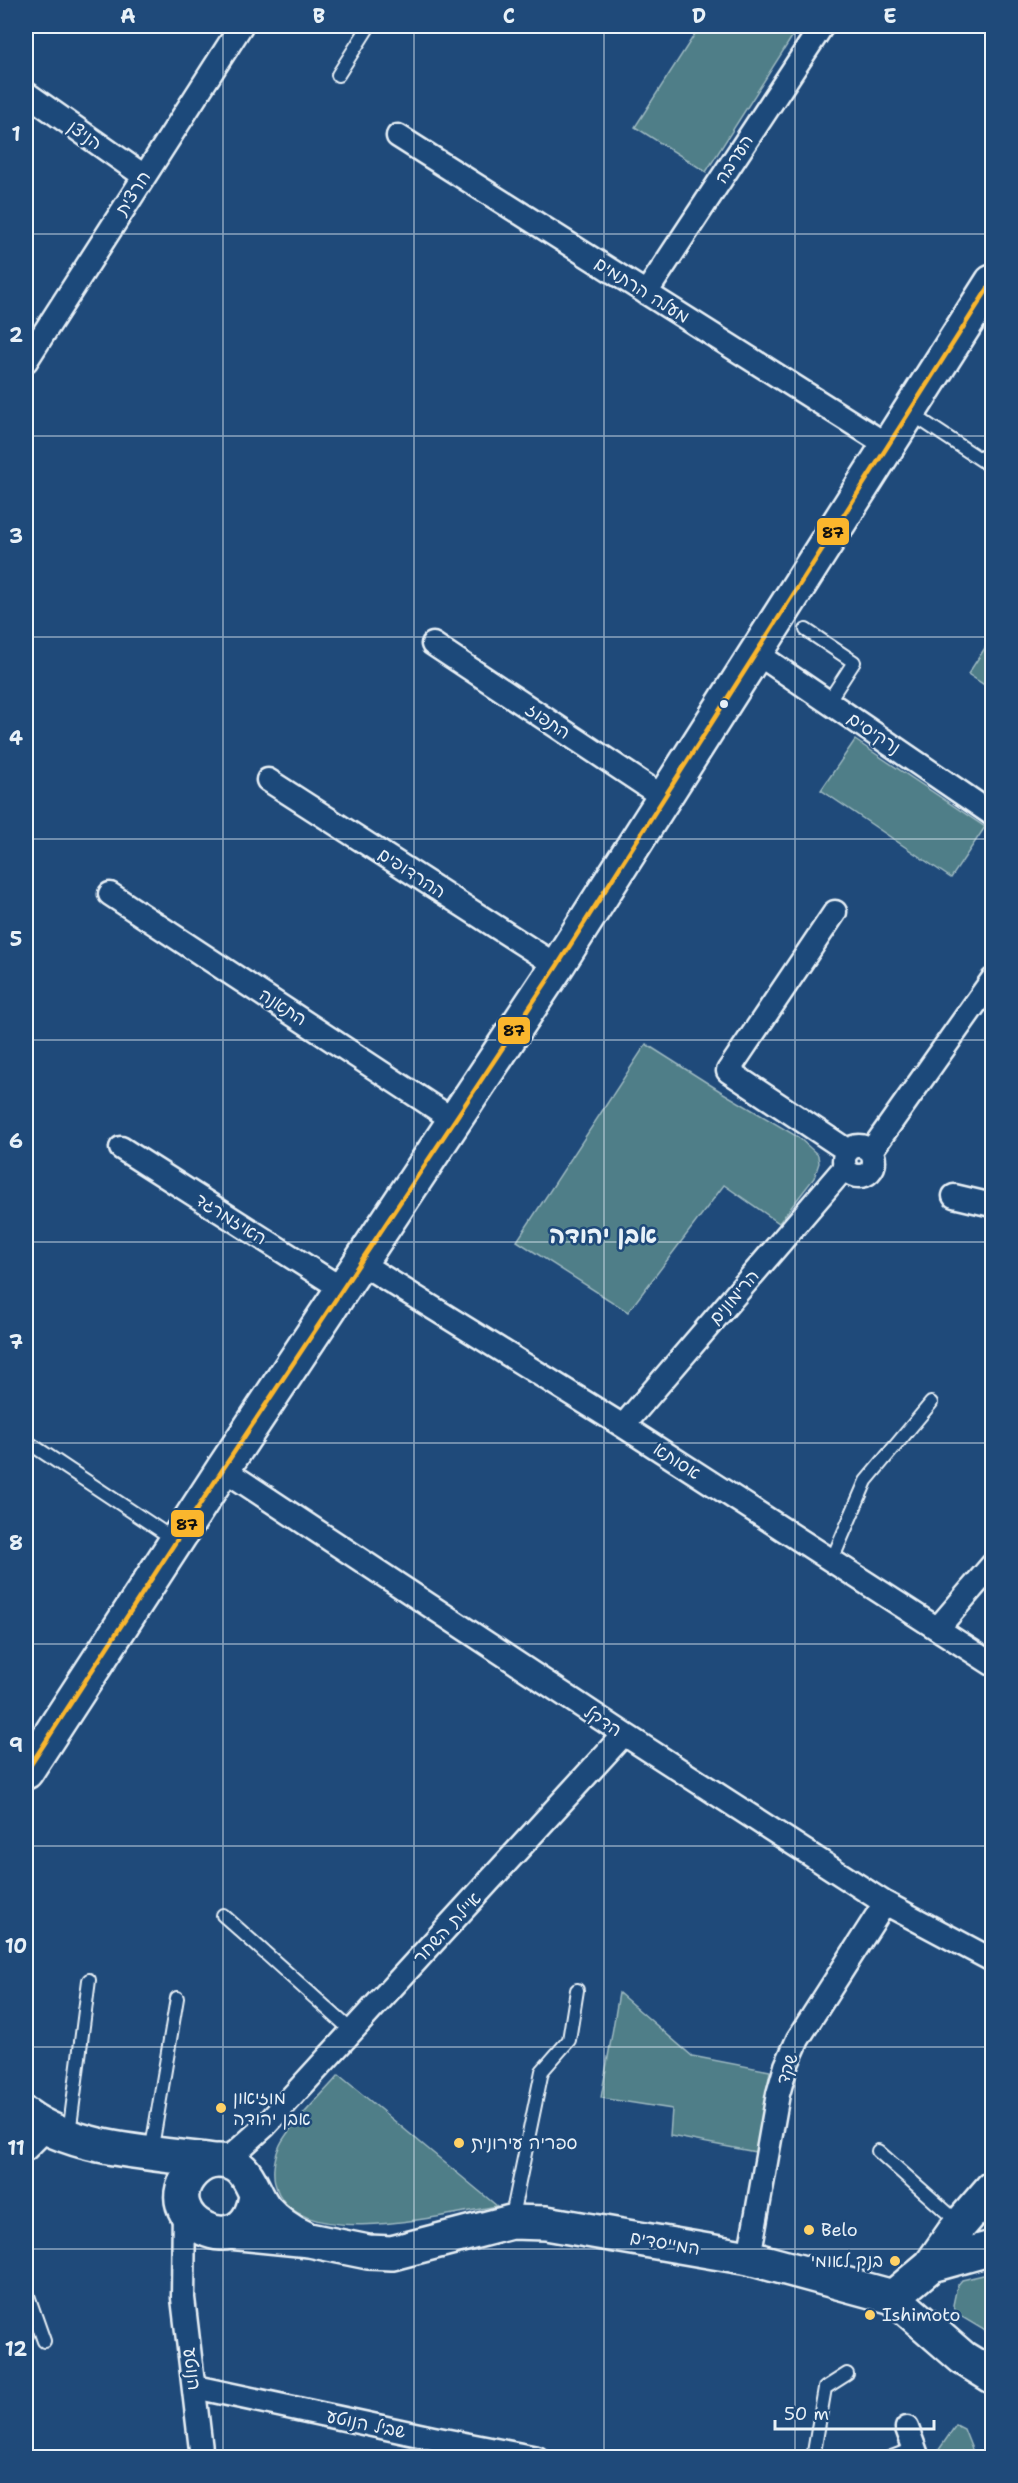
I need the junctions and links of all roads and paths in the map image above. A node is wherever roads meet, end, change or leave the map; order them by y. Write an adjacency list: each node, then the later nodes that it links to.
1 (241, 26): 7 (street, חרצית)
2 (369, 26): 4 (lane)
3 (822, 26): 9 (street, הערבה)
4 (338, 75)
5 (26, 93): 7 (street, הניצן)
6 (398, 136): 9 (street, מעלה הרתמים)
7 (144, 176): 10 (street, חרצית)
8 (993, 282): 11 (street)
9 (646, 293): 12 (street, מעלה הרתמים)
10 (26, 361)
11 (908, 412): 12 (street); 13 (lane)
12 (887, 445): 16 (street)
13 (993, 467)
14 (806, 630): 17 (lane)
15 (433, 645): 19 (street, התפוז)
16 (755, 652): 17 (street, נרקיסים); 19 (street)
17 (828, 702): 20 (street, נרקיסים)
18 (268, 780): 23 (street, ההרדופים)
19 (663, 797): 23 (street)
20 (993, 814)
21 (110, 894): 25 (street, התאנה)
22 (835, 912): 27 (street)
23 (557, 966): 25 (street)
24 (993, 980): 27 (street)
25 (455, 1121): 30 (street)
26 (121, 1149): 31 (street, האיזמרגד)
27 (846, 1159): 33 (street, הרימונים)
28 (954, 1196): 29 (street)
29 (993, 1205)
30 (359, 1262): 31 (street); 33 (street, אסותא)
31 (342, 1289): 35 (street)
32 (932, 1403): 37 (lane)
33 (623, 1426): 37 (street, אסותא)
34 (26, 1441): 36 (lane)
35 (223, 1469): 36 (street); 41 (street, הדקל)
36 (176, 1540): 42 (street)
37 (832, 1560): 39 (street, אסותא)
38 (993, 1565): 39 (street)
39 (938, 1628): 40 (street, אסותא)
40 (993, 1664)
41 (624, 1734): 43 (street, הדקל); 49 (street, איילת השחר)
42 (26, 1772)
43 (885, 1903): 45 (street, הדקל); 62 (street, שקד)
44 (223, 1915): 49 (lane)
45 (993, 1960)
46 (89, 1980): 51 (lane)
47 (577, 1990): 58 (lane)
48 (177, 1998): 53 (lane)
49 (352, 2031): 50 (street, איילת השחר)
50 (269, 2121): 54 (street, איילת השחר); 55 (street, איילת השחר)
51 (42, 2132): 53 (street)
52 (878, 2151): 57 (lane)
53 (144, 2152): 54 (street); 56 (street)
54 (217, 2161): 55 (street); 56 (street)
55 (254, 2189): 59 (street); 60 (street, המייסדים)
56 (183, 2198): 59 (street); 64 (street, הנוטע)
57 (983, 2208): 63 (street)
58 (511, 2222): 60 (street, המייסדים); 62 (street, המייסדים)
59 (222, 2233): 60 (street, המייסדים); 64 (street, הנוטע)
60 (309, 2240)
61 (993, 2248): 63 (street)
62 (749, 2258): 66 (street, המייסדים)
63 (931, 2265): 66 (street)
64 (183, 2281): 70 (street, הנוטע)
65 (26, 2290): 67 (lane)
66 (893, 2298): 69 (street, המייסדים)
67 (44, 2341)
68 (848, 2374): 75 (lane)
69 (993, 2376)
70 (195, 2387): 72 (street, שביל הנוטע); 73 (street, הנוטע)
71 (913, 2445): 76 (lane)
72 (429, 2448): 74 (street, שביל הנוטע)
73 (202, 2457)
74 (537, 2457)
75 (821, 2457)
76 (889, 2457)

